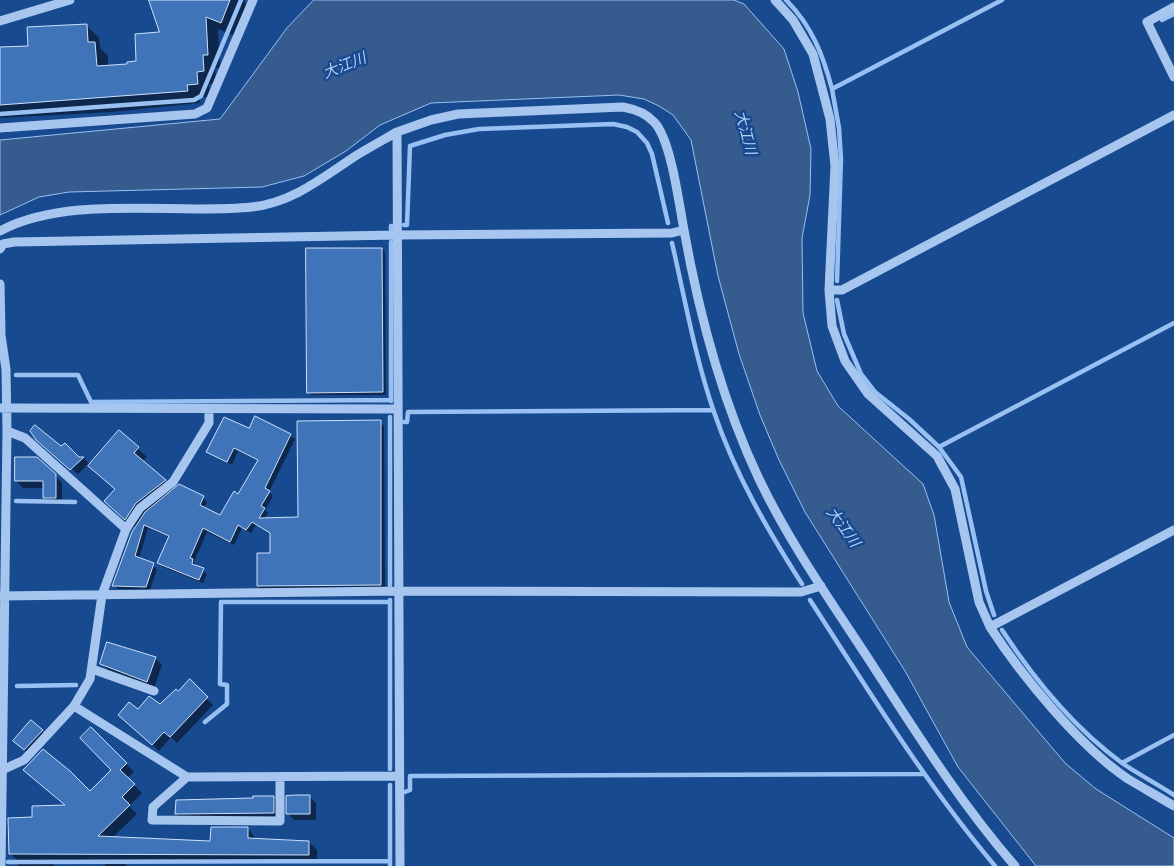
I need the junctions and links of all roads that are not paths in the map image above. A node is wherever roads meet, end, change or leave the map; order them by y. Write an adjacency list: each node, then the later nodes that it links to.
1 (70, 0): 5 (street)
2 (252, 0): 8 (street)
3 (775, 0): 15 (street)
4 (1174, 7): 6 (street)
5 (0, 21)
6 (1174, 77)
7 (1174, 115): 15 (street)
8 (0, 128)
9 (397, 132): 10 (street); 11 (street); 12 (street)
10 (684, 230): 12 (street); 23 (street)
11 (0, 231)
12 (397, 235): 13 (street); 19 (street)
13 (0, 249)
14 (0, 284): 16 (street)
15 (829, 290): 27 (street)
16 (1, 331): 17 (street)
17 (3, 408): 18 (street); 20 (street)
18 (209, 410): 19 (street); 21 (street)
19 (397, 410): 24 (street)
20 (7, 431): 21 (street); 26 (street)
21 (126, 529): 25 (street)
22 (1174, 530): 27 (street)
23 (821, 586): 24 (street); 38 (street)
24 (397, 591): 25 (street); 32 (street)
25 (102, 595): 26 (street); 28 (street)
26 (3, 596): 31 (street)
27 (990, 626): 35 (street)
28 (92, 669): 29 (street); 30 (street)
29 (154, 691)
30 (74, 706): 31 (street); 33 (street)
31 (1, 770): 36 (street)
32 (398, 776): 34 (street); 37 (street)
33 (187, 777): 34 (street); 34 (street)
34 (280, 777)
35 (1174, 806)
36 (1, 866)
37 (400, 866)
38 (1016, 866)

